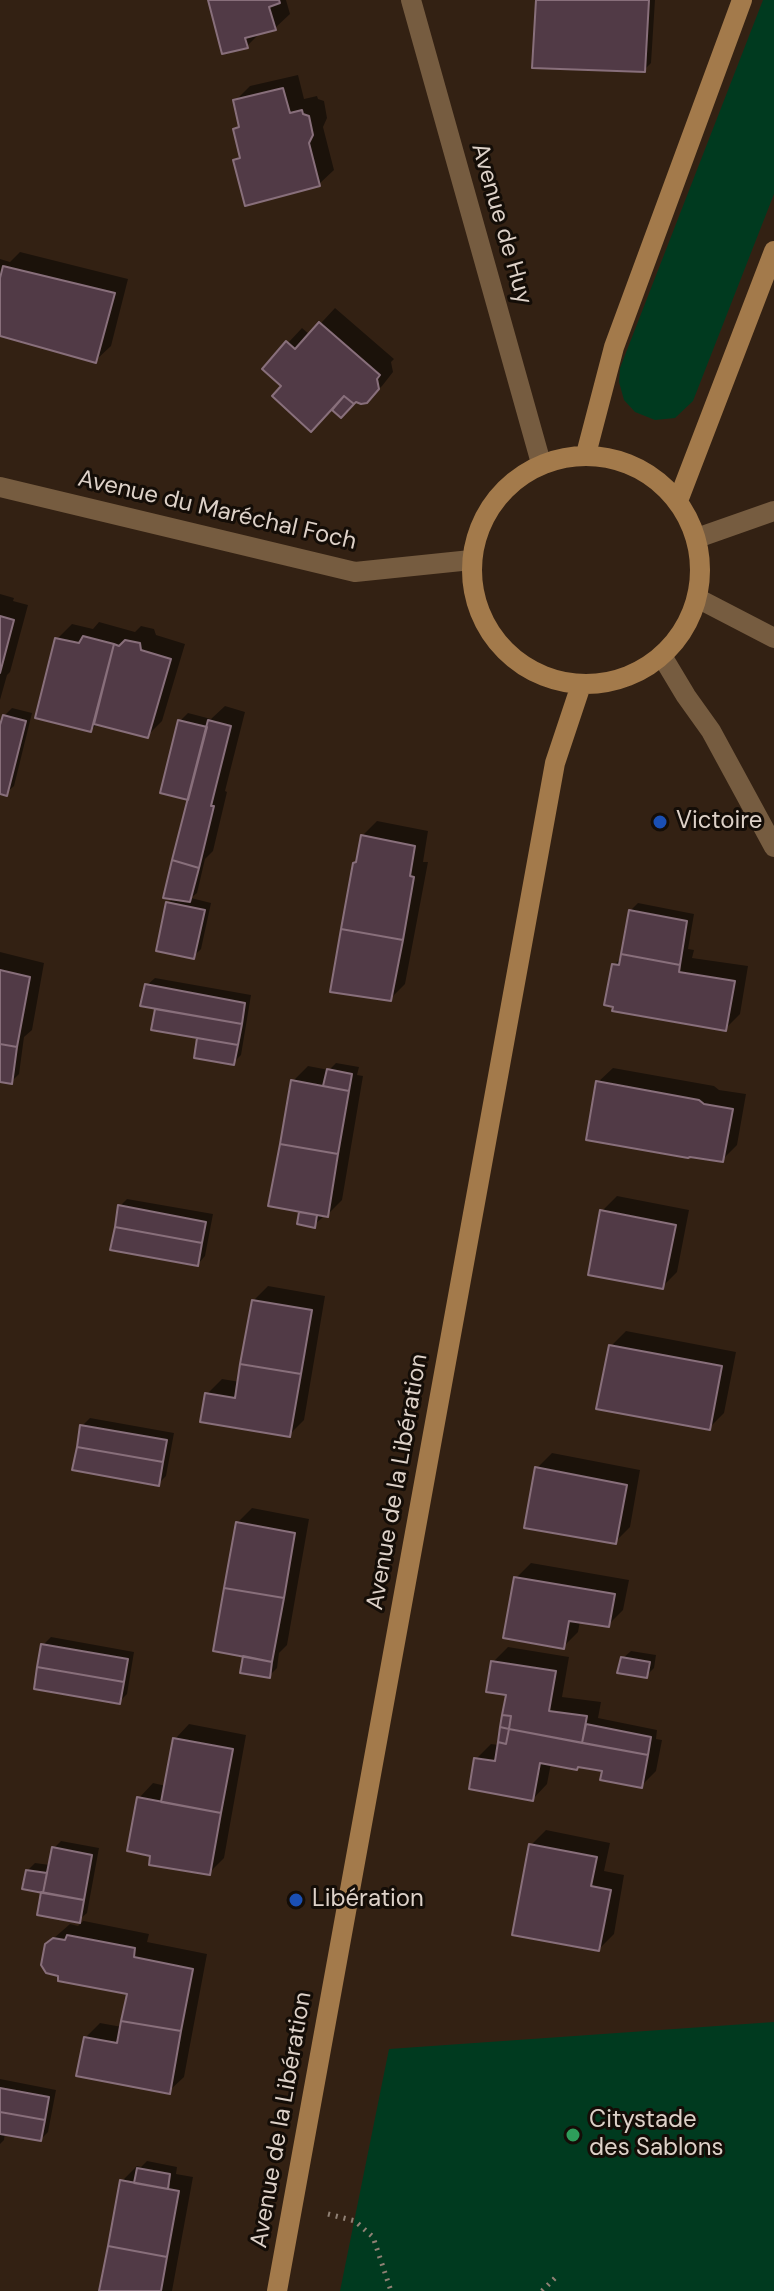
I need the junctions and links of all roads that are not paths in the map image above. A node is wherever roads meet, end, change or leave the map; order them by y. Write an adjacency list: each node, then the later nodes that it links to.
1 (411, 0): 5 (street, Avenue de Huy)
2 (742, 0): 4 (street)
3 (774, 251): 7 (street)
4 (586, 454): 5 (street); 7 (street)
5 (541, 463): 10 (street)
6 (0, 487): 10 (street, Avenue du Maréchal Foch)
7 (678, 501): 9 (street)
8 (774, 511): 9 (street)
9 (697, 538): 11 (street)
10 (471, 560): 14 (street)
11 (697, 598): 12 (street); 13 (street)
12 (774, 638)
13 (662, 656): 14 (street); 15 (street)
14 (581, 685): 16 (street, Avenue de la Libération)
15 (774, 847)
16 (277, 2291)

